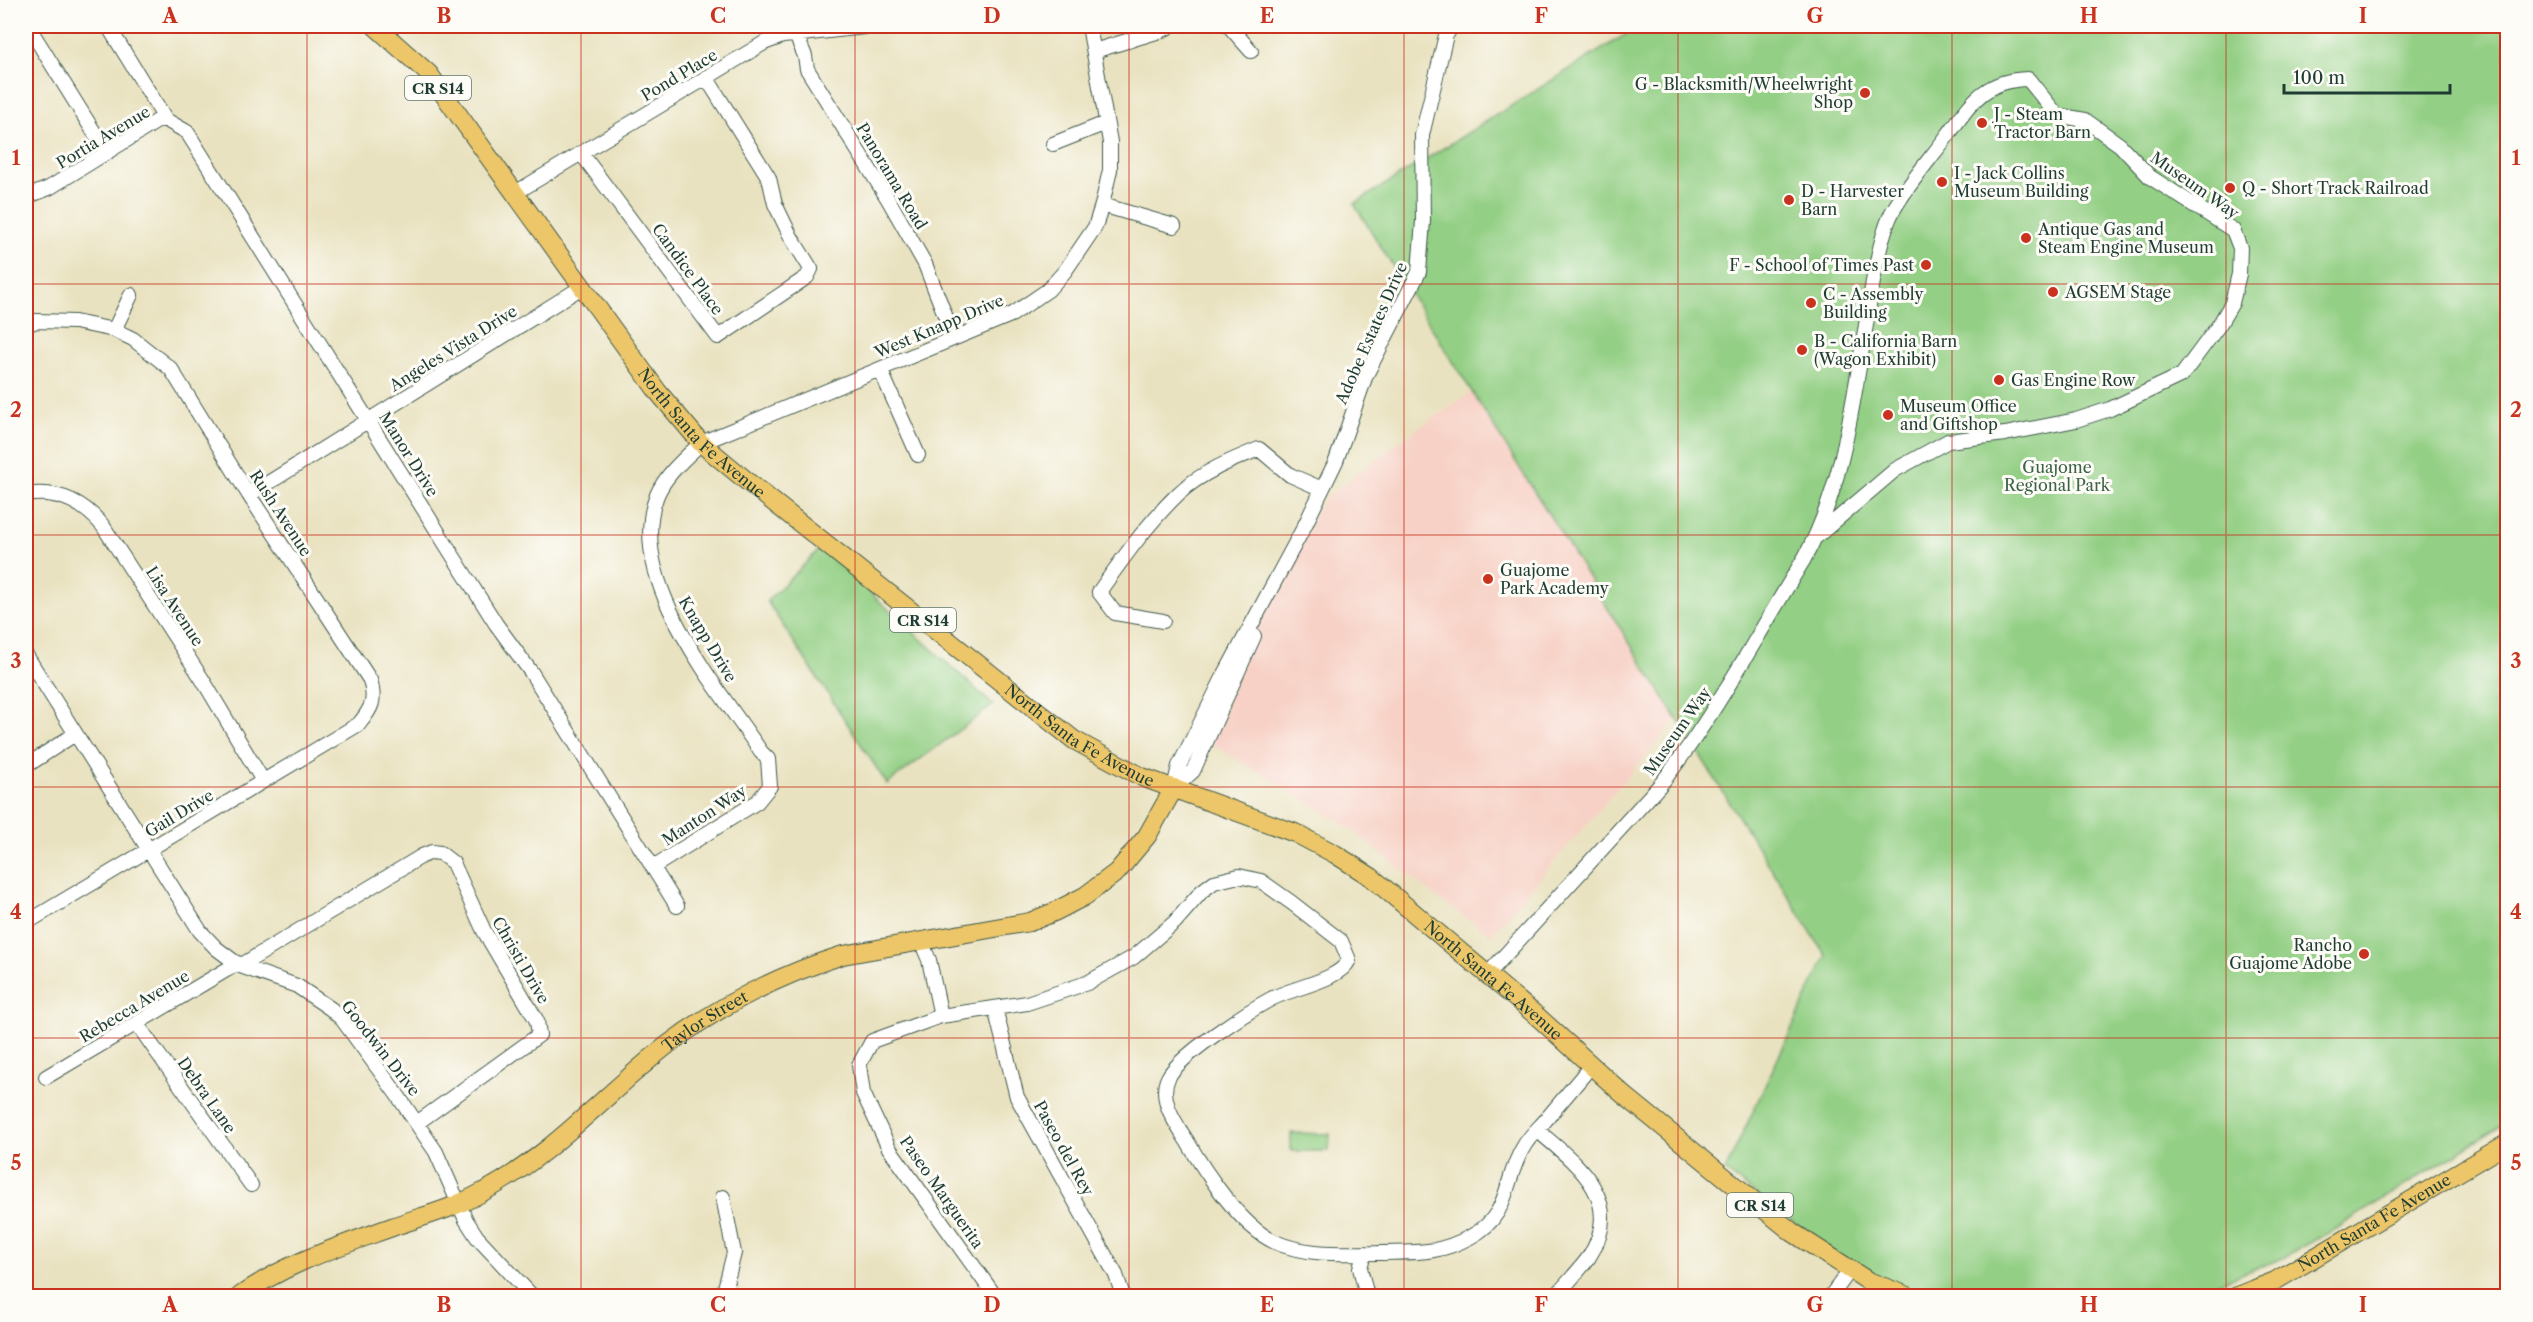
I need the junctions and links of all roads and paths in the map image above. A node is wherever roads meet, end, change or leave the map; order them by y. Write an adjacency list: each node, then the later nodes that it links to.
1 (28, 26): 16 (street)
2 (108, 26): 13 (street, Manor Drive)
3 (375, 26): 18 (main road, North Santa Fe Avenue / CR S14)
4 (874, 26): 9 (street, Pond Place)
5 (1089, 26): 10 (street, West Knapp Drive)
6 (1170, 26): 10 (street)
7 (1229, 26): 11 (street)
8 (1452, 26): 31 (street, Adobe Estates Drive)
9 (796, 35): 12 (street, Pond Place); 26 (street, Panorama Road)
10 (1094, 51): 14 (street, West Knapp Drive)
11 (1251, 51)
12 (706, 77): 17 (street, Pond Place); 17 (street, Candice Place)
13 (166, 120): 16 (street, Portia Avenue); 28 (street, Manor Drive)
14 (1106, 123): 15 (street); 20 (street, West Knapp Drive)
15 (1053, 144)
16 (107, 153): 19 (street, Portia Avenue)
17 (581, 153): 18 (street, Pond Place)
18 (515, 193): 22 (main road, North Santa Fe Avenue / CR S14)
19 (26, 197)
20 (1102, 205): 21 (street); 26 (street, West Knapp Drive)
21 (1174, 226)
22 (582, 287): 28 (street, Angeles Vista Drive); 29 (main road, North Santa Fe Avenue / CR S14)
23 (131, 295): 25 (street)
24 (26, 325): 25 (street, Rush Avenue)
25 (114, 330): 33 (street, Rush Avenue)
26 (954, 338): 27 (street, West Knapp Drive)
27 (880, 369): 29 (street, West Knapp Drive); 30 (street)
28 (368, 421): 33 (street, Angeles Vista Drive); 45 (street, Manor Drive)
29 (701, 443): 41 (street, Knapp Drive); 42 (main road, North Santa Fe Avenue / CR S14)
30 (918, 455)
31 (1322, 489): 35 (street); 42 (street, Adobe Estates Drive)
32 (26, 495): 40 (street, Lisa Avenue)
33 (249, 495): 37 (street, Rush Avenue)
34 (1816, 537): 34 (street, Museum Way); 50 (street, Museum Way)
35 (1163, 621)
36 (26, 655): 38 (street, Goodwin Drive)
37 (349, 730): 40 (street, Gail Drive)
38 (75, 734): 39 (street); 43 (street, Goodwin Drive)
39 (26, 766)
40 (263, 781): 43 (street, Gail Drive)
41 (770, 786): 45 (street, Manton Way)
42 (1174, 788): 48 (main road, Taylor Street); 50 (main road, North Santa Fe Avenue / CR S14)
43 (148, 851): 47 (street, Gail Drive); 49 (street, Goodwin Drive)
44 (422, 856): 49 (street, Rebecca Avenue); 56 (street, Christi Drive)
45 (653, 867): 46 (street, Manor Drive)
46 (677, 906)
47 (26, 922)
48 (921, 941): 52 (street); 61 (main road, Taylor Street)
49 (239, 965): 53 (street, Rebecca Avenue); 56 (street, Goodwin Drive)
50 (1486, 975): 54 (main road, North Santa Fe Avenue / CR S14)
51 (995, 1008): 52 (street, Paseo Marguerita); 62 (street, Paseo Marguerita); 68 (street, Paseo del Rey)
52 (941, 1016): 67 (street, Paseo Marguerita)
53 (137, 1024): 55 (street, Rebecca Avenue); 59 (street, Debra Lane)
54 (1591, 1066): 57 (street, Paseo Marguerita); 63 (main road, North Santa Fe Avenue / CR S14)
55 (46, 1077)
56 (417, 1123): 61 (street, Goodwin Drive)
57 (1537, 1130): 62 (street, Paseo Marguerita); 70 (street)
58 (2508, 1143): 73 (main road, North Santa Fe Avenue)
59 (250, 1185)
60 (723, 1197): 66 (street)
61 (460, 1204): 64 (main road, Taylor Street); 65 (street, Goodwin Drive)
62 (1364, 1253): 69 (street)
63 (1850, 1270): 71 (street); 72 (main road, North Santa Fe Avenue / CR S14)
64 (240, 1296)
65 (532, 1296)
66 (723, 1296)
67 (995, 1296)
68 (1123, 1296)
69 (1367, 1296)
70 (1556, 1296)
71 (1831, 1296)
72 (1908, 1296)
73 (2237, 1296)

